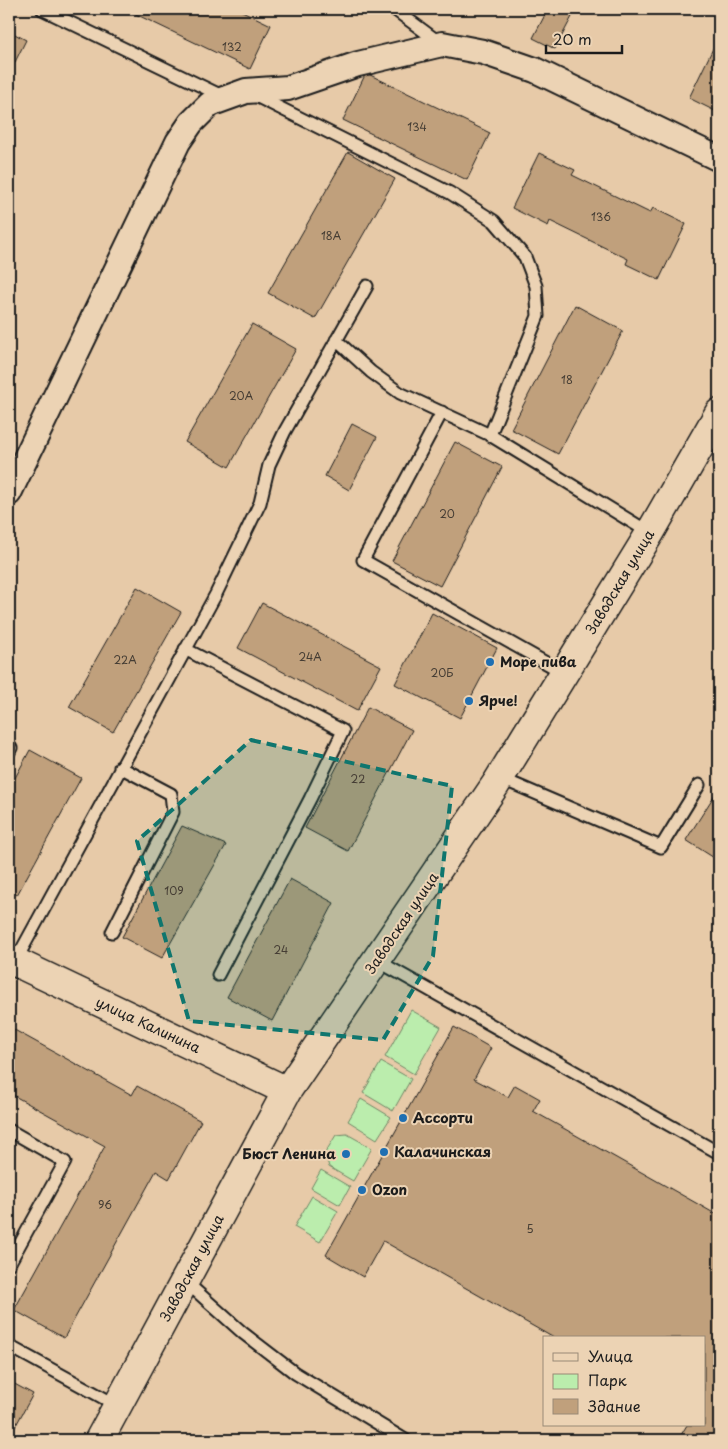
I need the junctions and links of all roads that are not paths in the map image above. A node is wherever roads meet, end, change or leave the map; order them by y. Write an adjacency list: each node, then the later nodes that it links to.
1 (42, 9): 4 (lane)
2 (394, 9): 3 (lane)
3 (442, 44): 4 (street); 5 (street)
4 (236, 95): 10 (lane); 11 (street)
5 (719, 159)
6 (367, 286): 7 (lane)
7 (336, 340): 8 (lane); 13 (lane)
8 (442, 412): 10 (lane); 14 (lane)
9 (719, 413): 12 (street, Заводская улица)
10 (490, 435): 12 (lane)
11 (9, 493)
12 (650, 533): 14 (street, Заводская улица)
13 (185, 649): 15 (lane); 21 (lane)
14 (564, 673): 16 (street, Заводская улица)
15 (120, 767): 18 (lane); 20 (lane)
16 (500, 778): 17 (lane); 19 (street, Заводская улица)
17 (699, 785)
18 (112, 932)
19 (376, 960): 22 (street, Заводская улица); 24 (lane)
20 (12, 961): 22 (street, улица Калинина)
21 (218, 975)
22 (287, 1091): 26 (street, Заводская улица)
23 (9, 1130): 25 (lane)
24 (719, 1152)
25 (9, 1264)
26 (185, 1281): 28 (street, Заводская улица); 30 (lane)
27 (9, 1346): 28 (lane)
28 (118, 1406): 29 (street, Заводская улица)
29 (99, 1440)
30 (405, 1440)

